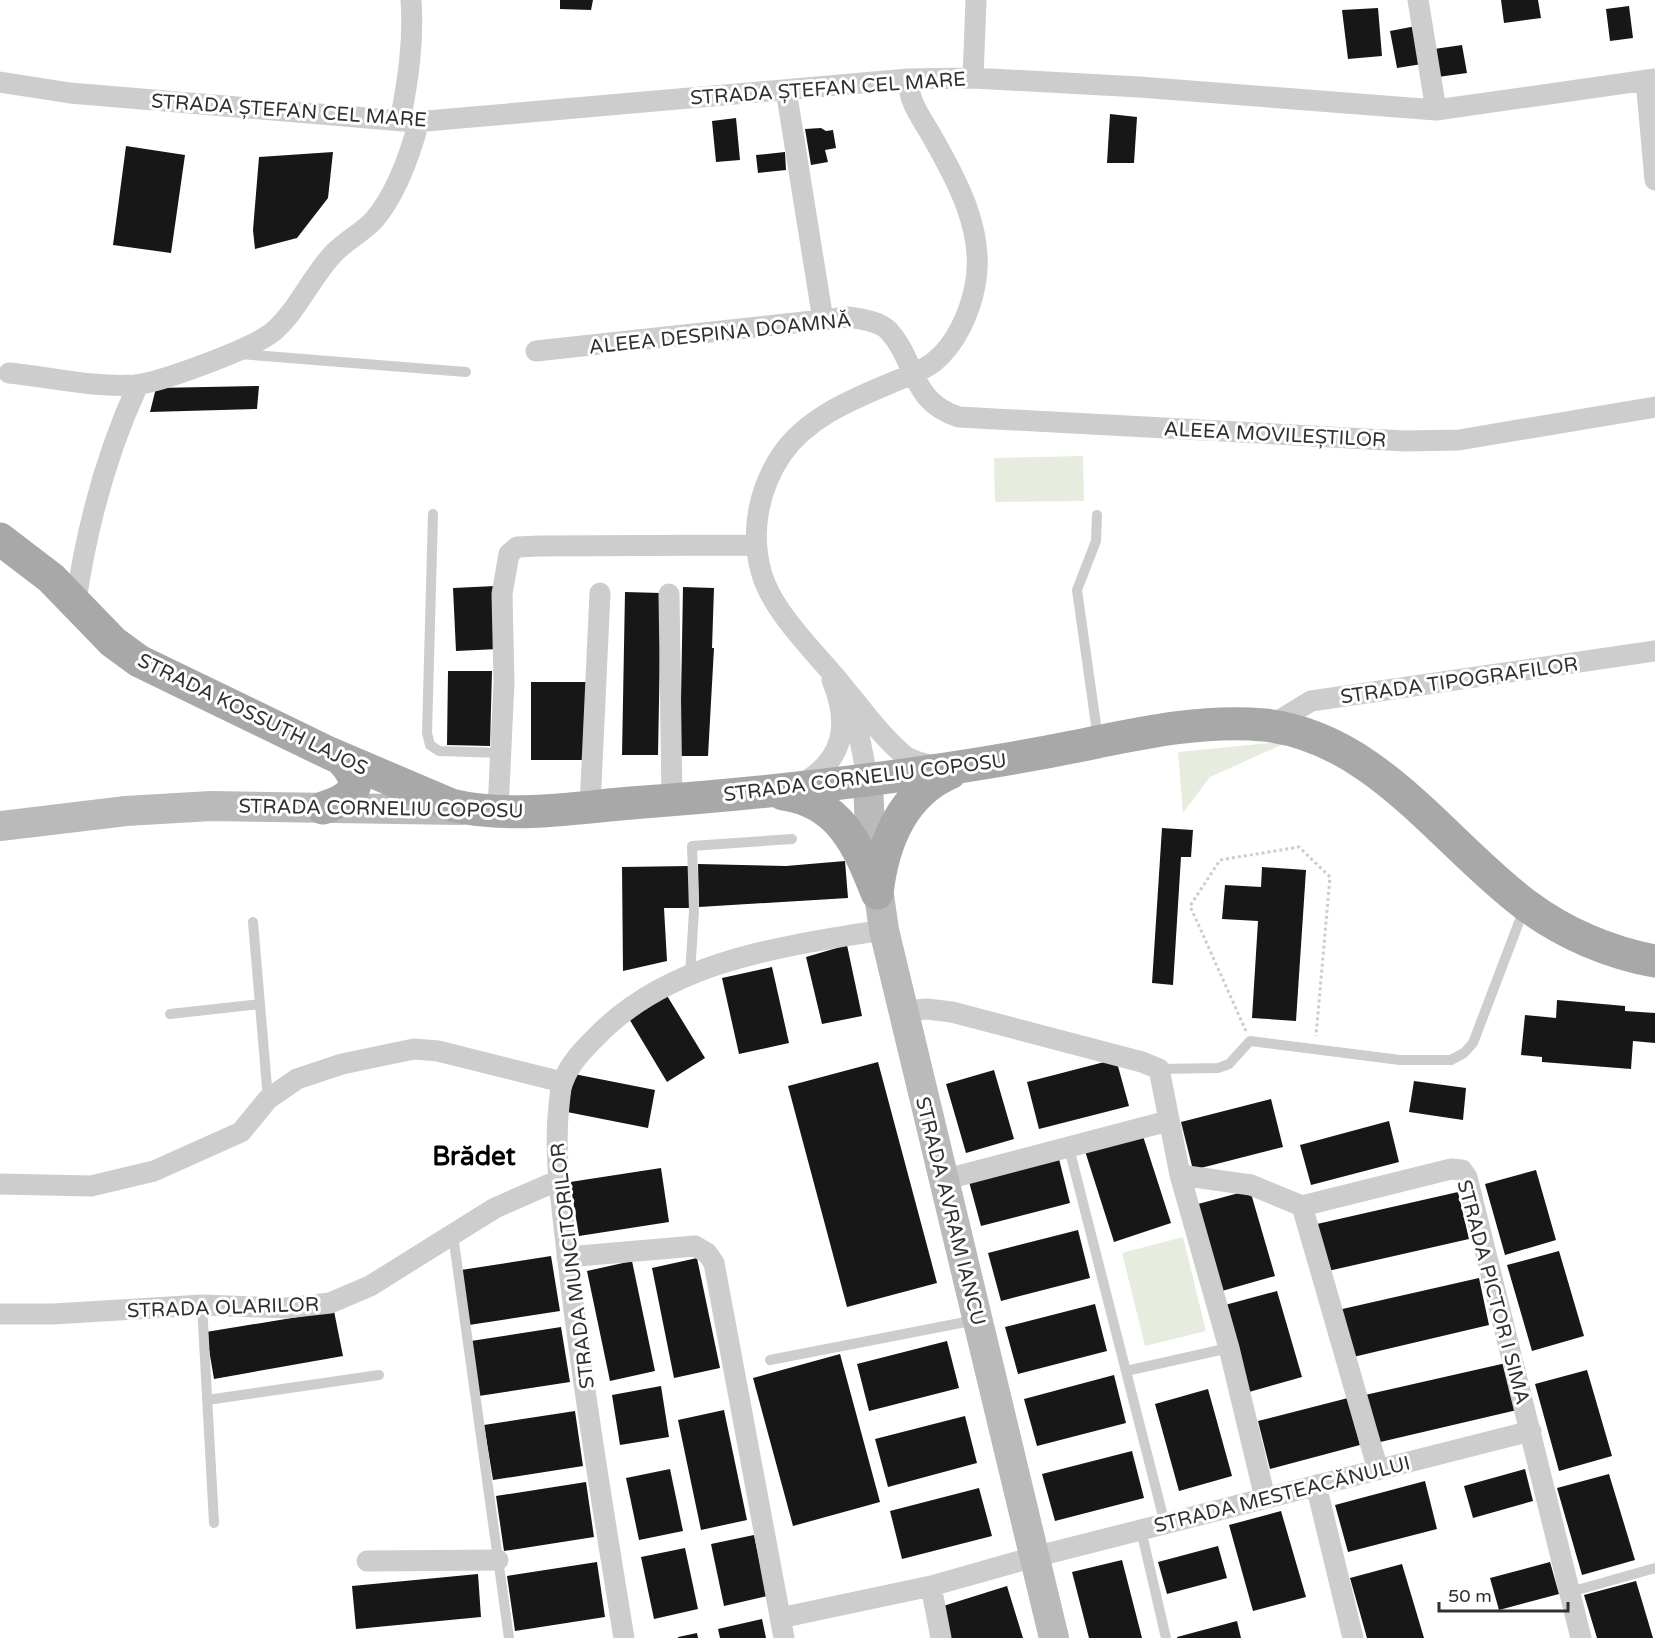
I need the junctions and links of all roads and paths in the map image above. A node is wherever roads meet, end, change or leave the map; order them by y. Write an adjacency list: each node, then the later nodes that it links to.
1 (411, 0): 10 (street)
2 (976, 0): 4 (street)
3 (1418, 0): 9 (street)
4 (973, 78): 5 (street, STRADA ȘTEFAN CEL MARE); 9 (street, STRADA ȘTEFAN CEL MARE)
5 (908, 79): 8 (street, STRADA ȘTEFAN CEL MARE); 17 (street)
6 (1651, 80): 9 (street, STRADA ȘTEFAN CEL MARE); 11 (street)
7 (0, 82): 10 (street, STRADA ȘTEFAN CEL MARE)
8 (786, 90): 10 (street, STRADA ȘTEFAN CEL MARE); 12 (street)
9 (1436, 110)
10 (410, 121): 14 (street)
11 (1655, 180)
12 (823, 320): 13 (street, ALEEA DESPINA DOAMNĂ); 17 (street, ALEEA DESPINA DOAMNĂ)
13 (536, 351)
14 (233, 354): 15 (lane); 18 (street)
15 (466, 372)
16 (9, 373): 18 (street)
17 (911, 375): 19 (street, ALEEA MOVILEȘTILOR); 23 (street)
18 (138, 385): 26 (street)
19 (1655, 407)
20 (433, 514): 31 (lane)
21 (1097, 515): 30 (lane)
22 (3, 541): 26 (main road, STRADA KOSSUTH LAJOS)
23 (755, 545): 28 (street); 31 (street)
24 (600, 593): 37 (street)
25 (669, 594): 36 (street)
26 (76, 602): 32 (main road, STRADA KOSSUTH LAJOS)
27 (1655, 651): 29 (street, STRADA TIPOGRAFILOR)
28 (827, 668): 33 (street); 34 (street); 35 (street)
29 (1270, 726): 30 (main road, STRADA CORNELIU COPOSU); 43 (main road, STRADA CORNELIU COPOSU)
30 (1099, 743): 33 (main road, STRADA CORNELIU COPOSU)
31 (501, 753): 39 (street)
32 (340, 758): 38 (main road); 39 (main road, STRADA KOSSUTH LAJOS)
33 (965, 767): 34 (main road, STRADA CORNELIU COPOSU); 42 (main road)
34 (868, 781): 35 (main road, STRADA CORNELIU COPOSU); 42 (street, STRADA AVRAM IANCU)
35 (773, 793): 36 (main road, STRADA CORNELIU COPOSU); 42 (main road)
36 (672, 800): 37 (main road, STRADA CORNELIU COPOSU)
37 (590, 807): 39 (main road, STRADA CORNELIU COPOSU)
38 (323, 808): 39 (street, STRADA CORNELIU COPOSU); 40 (street, STRADA CORNELIU COPOSU)
39 (485, 810)
40 (0, 826)
41 (792, 839): 47 (lane)
42 (877, 893): 45 (street, STRADA AVRAM IANCU)
43 (1525, 905): 46 (main road, STRADA CORNELIU COPOSU); 52 (lane)
44 (253, 922): 48 (lane)
45 (884, 930): 47 (street, STRADA MUNCITORILOR); 49 (street, STRADA AVRAM IANCU)
46 (1655, 961)
47 (690, 975): 54 (street, STRADA MUNCITORILOR)
48 (260, 1004): 50 (lane); 55 (lane)
49 (903, 1011): 53 (street); 60 (street, STRADA AVRAM IANCU)
50 (170, 1014)
51 (1250, 1041): 52 (lane); 52 (path); 53 (lane)
52 (1317, 1051)
53 (1160, 1069): 56 (street)
54 (562, 1082): 55 (street); 59 (street, STRADA MUNCITORILOR)
55 (267, 1099): 61 (street)
56 (1168, 1121): 57 (street); 58 (street)
57 (1069, 1148): 60 (street); 70 (lane)
58 (1180, 1174): 62 (street); 68 (street)
59 (559, 1180): 63 (street, STRADA OLARILOR); 64 (street, STRADA MUNCITORILOR)
60 (943, 1180): 67 (street, STRADA AVRAM IANCU)
61 (0, 1184)
62 (1302, 1206): 73 (street, STRADA PICTOR I SIMA); 74 (street)
63 (453, 1235): 65 (street, STRADA OLARILOR); 81 (lane)
64 (567, 1257): 86 (street); 89 (street, STRADA MUNCITORILOR)
65 (202, 1305): 66 (street, STRADA OLARILOR); 72 (lane)
66 (0, 1314)
67 (977, 1320): 69 (lane); 80 (street, STRADA AVRAM IANCU)
68 (1229, 1348): 70 (lane); 76 (street)
69 (770, 1360)
70 (1126, 1371): 78 (lane)
71 (379, 1375): 72 (lane)
72 (207, 1400): 77 (lane)
73 (1531, 1431): 74 (street, STRADA MESTEACĂNULUI); 85 (street, STRADA PICTOR I SIMA)
74 (1378, 1470): 75 (street, STRADA MESTEACĂNULUI)
75 (1317, 1485): 76 (street, STRADA MESTEACĂNULUI); 87 (street)
76 (1265, 1498): 78 (street, STRADA MESTEACĂNULUI)
77 (214, 1522)
78 (1165, 1524): 79 (street, STRADA MESTEACĂNULUI)
79 (1140, 1530): 80 (street, STRADA MESTEACĂNULUI); 92 (lane)
80 (1034, 1557): 84 (street, STRADA MESTEACĂNULUI); 91 (street, STRADA AVRAM IANCU)
81 (498, 1560): 82 (street); 88 (lane)
82 (367, 1561)
83 (1655, 1568): 85 (lane)
84 (930, 1586): 86 (street, STRADA MESTEACĂNULUI); 90 (street)
85 (1570, 1592): 93 (street, STRADA PICTOR I SIMA)
86 (782, 1628)
87 (1350, 1637)
88 (509, 1638)
89 (624, 1638)
90 (940, 1638)
91 (1054, 1638)
92 (1166, 1638)
93 (1581, 1638)

